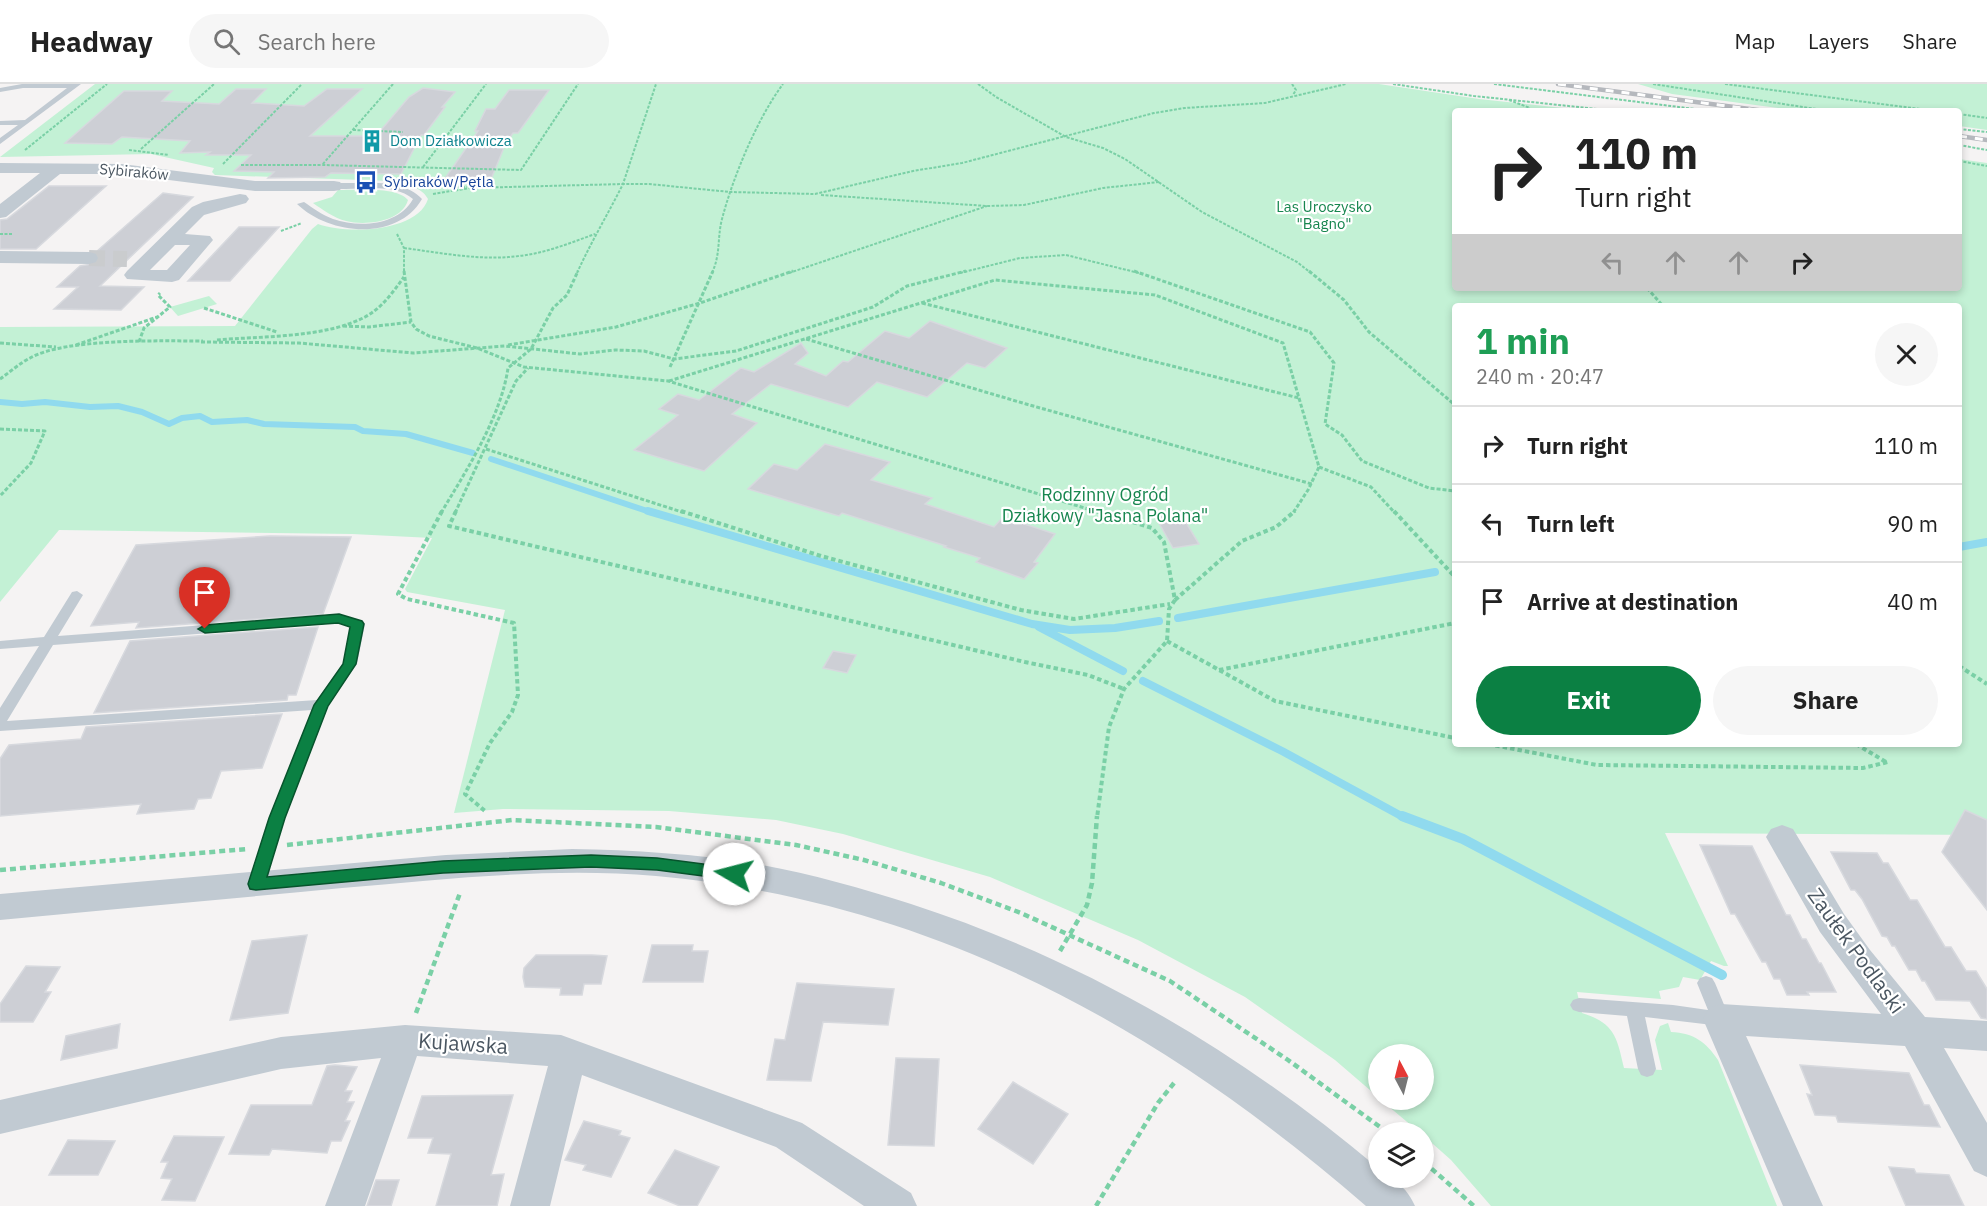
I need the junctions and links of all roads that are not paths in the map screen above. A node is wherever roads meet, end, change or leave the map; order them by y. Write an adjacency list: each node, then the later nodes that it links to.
1 (76, 85): 2 (lane); 3 (lane)
2 (0, 90)
3 (27, 122): 4 (lane); 5 (lane)
4 (0, 123)
5 (0, 142)
6 (0, 168): 7 (street, Sybiraków)
7 (57, 168): 8 (street); 10 (street, Sybiraków)
8 (42, 179): 9 (street); 13 (street); 15 (street)
9 (21, 184)
10 (261, 186): 11 (street); 12 (street); 14 (street)
11 (334, 186): 14 (street); 14 (lane)
12 (240, 199): 16 (street); 17 (street); 18 (street)
13 (26, 204)
14 (301, 204)
15 (0, 213)
16 (219, 224)
17 (199, 230)
18 (171, 239): 22 (street); 22 (street)
19 (0, 257): 20 (street)
20 (89, 258)
21 (127, 259): 22 (street)
22 (150, 260)
23 (77, 595): 24 (lane)
24 (49, 641): 25 (lane); 26 (lane); 27 (lane)
25 (0, 645)
26 (321, 705): 28 (lane); 30 (lane)
27 (0, 720)
28 (0, 726)
29 (1782, 837): 36 (street, Zaułek Podlaski)
30 (256, 884): 31 (street); 46 (street)
31 (0, 907)
32 (1706, 983): 35 (lane)
33 (1579, 1005): 34 (lane)
34 (1634, 1009): 35 (lane); 40 (lane)
35 (1738, 1020): 36 (street, Zaułek Podlaski); 47 (street)
36 (1915, 1031): 37 (street, Zaułek Podlaski); 42 (street, Zaułek Podlaski)
37 (1987, 1036)
38 (405, 1040): 39 (street, Kujawska); 41 (street, Kujawska); 43 (street)
39 (569, 1054): 44 (street); 45 (street, Kujawska)
40 (1647, 1069)
41 (0, 1117)
42 (1987, 1159)
43 (345, 1206)
44 (530, 1206)
45 (897, 1206)
46 (1395, 1206)
47 (1803, 1206)

